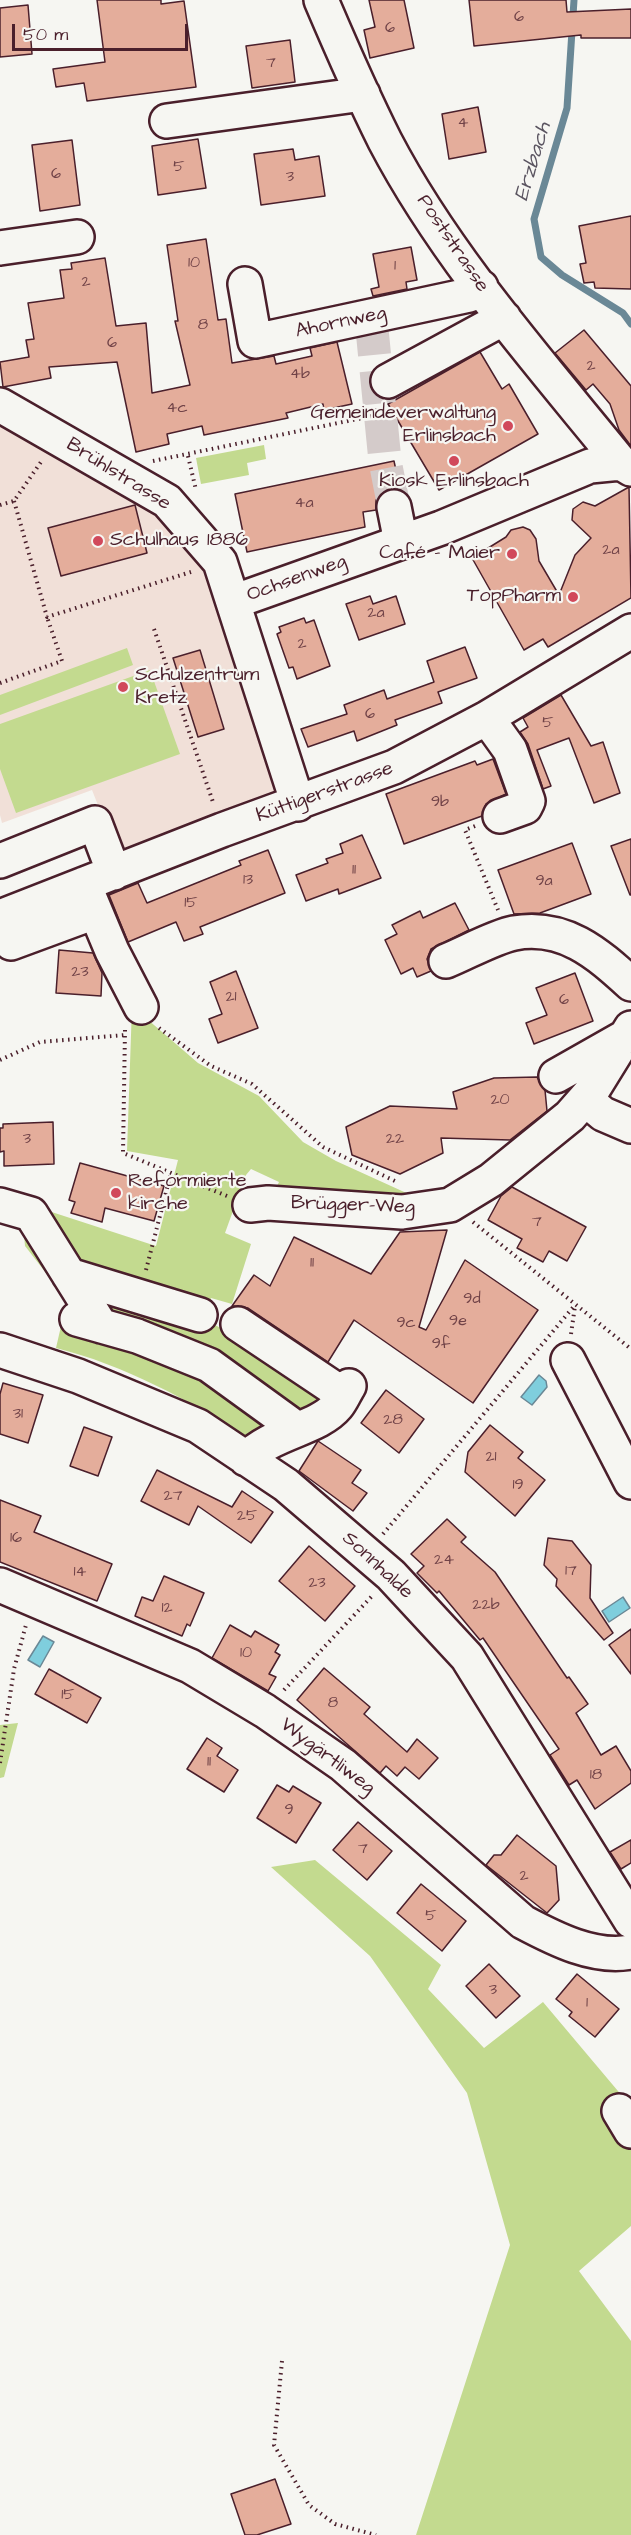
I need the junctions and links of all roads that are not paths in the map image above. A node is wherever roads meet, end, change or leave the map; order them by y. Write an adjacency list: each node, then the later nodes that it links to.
1 (321, 0): 2 (street, Poststrasse)
2 (363, 94): 3 (street); 7 (street, Poststrasse)
3 (167, 121)
4 (77, 237): 5 (street)
5 (0, 248)
6 (245, 284): 7 (street, Ahornweg)
7 (492, 302): 8 (street); 9 (street); 11 (street, Poststrasse)
8 (379, 328)
9 (388, 381)
10 (7, 419): 14 (street, Brühlstrasse)
11 (626, 466): 13 (street, Ochsenweg)
12 (394, 507): 13 (street)
13 (401, 542): 14 (street, Ochsenweg)
14 (233, 603): 17 (street, Brühlstrasse)
15 (631, 631): 16 (street, Küttigerstrasse)
16 (487, 718): 17 (street, Küttigerstrasse); 18 (street)
17 (298, 804): 20 (street, Küttigerstrasse)
18 (500, 816)
19 (0, 861): 20 (street)
20 (114, 873): 21 (street, Küttigerstrasse)
21 (89, 898): 22 (street, Küttigerstrasse); 25 (street)
22 (5, 930)
23 (446, 962): 24 (street)
24 (631, 984)
25 (134, 1016)
26 (628, 1032): 27 (street); 28 (street, Brügger-Weg)
27 (556, 1076)
28 (585, 1099): 29 (street); 31 (street, Brügger-Weg)
29 (631, 1126)
30 (0, 1205): 32 (street)
31 (250, 1205)
32 (69, 1275): 33 (street); 37 (street)
33 (200, 1315)
34 (238, 1324): 37 (street)
35 (0, 1350): 38 (street, Sonnhalde)
36 (568, 1360): 39 (street)
37 (293, 1429): 38 (street)
38 (246, 1459): 41 (street, Sonnhalde)
39 (631, 1482)
40 (0, 1584): 42 (street, Wygärtliweg)
41 (631, 1921)
42 (631, 1952)

